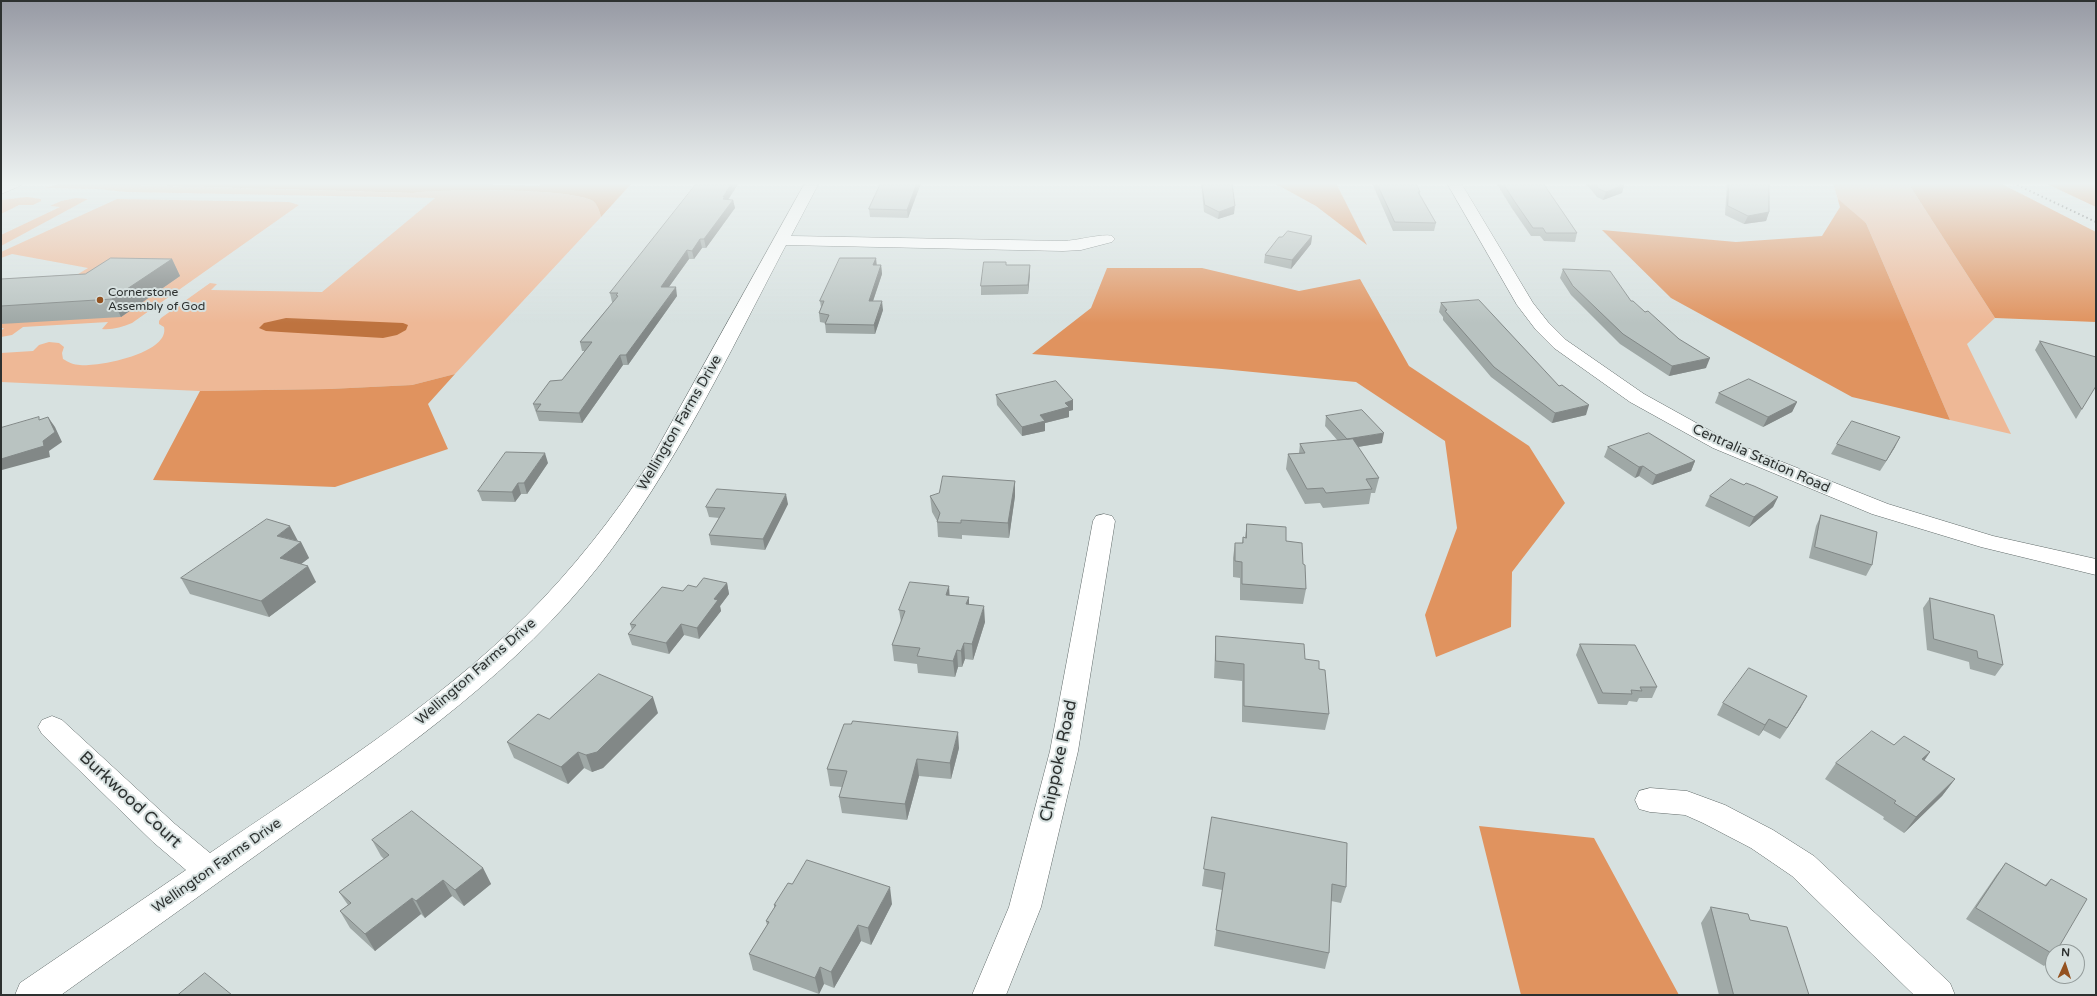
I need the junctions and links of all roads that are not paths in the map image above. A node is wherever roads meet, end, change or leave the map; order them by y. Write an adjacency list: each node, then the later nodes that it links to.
1 (788, 229): 4 (street, Wellington Farms Drive)
2 (1481, 229): 6 (street, Centralia Station Road)
3 (1107, 239): 4 (street)
4 (783, 240): 9 (street, Wellington Farms Drive)
5 (1104, 521): 11 (street, Chippoke Road)
6 (2096, 567)
7 (52, 727): 9 (street, Burkwood Court)
8 (1650, 800): 12 (street)
9 (209, 871): 10 (street, Wellington Farms Drive)
10 (32, 995)
11 (989, 995)
12 (1938, 995)

